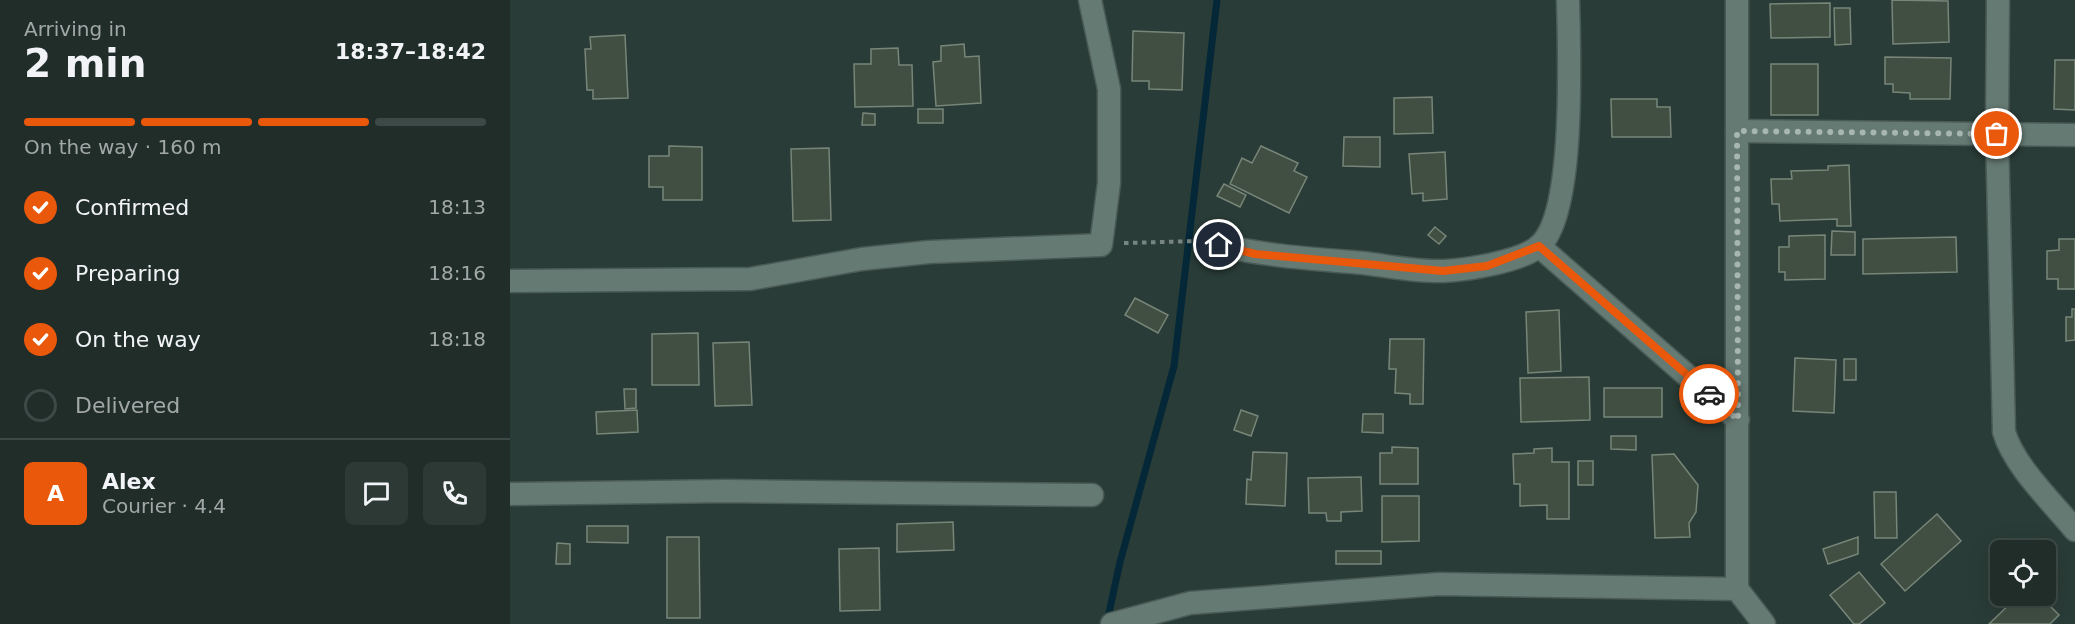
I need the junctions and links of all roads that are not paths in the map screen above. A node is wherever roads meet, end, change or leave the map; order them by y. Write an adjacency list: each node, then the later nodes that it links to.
1 (1090, 0): 10 (street)
2 (1568, 0): 9 (street)
3 (1737, 0): 5 (street)
4 (1998, 0): 6 (street)
5 (1737, 131): 6 (street); 11 (street)
6 (1997, 134): 7 (street); 14 (street)
7 (2075, 135)
8 (1219, 245): 9 (street)
9 (1539, 246): 11 (street)
10 (510, 281)
11 (1738, 420): 15 (street)
12 (510, 494): 13 (street)
13 (1092, 495)
14 (2075, 530)
15 (1737, 589): 16 (street); 17 (street)
16 (1114, 624)
17 (1764, 624)

